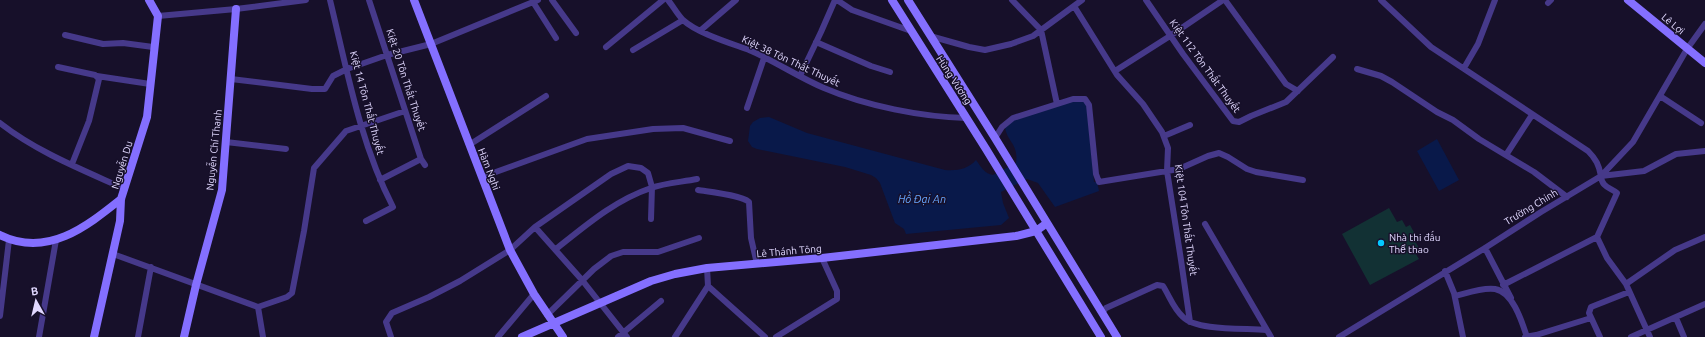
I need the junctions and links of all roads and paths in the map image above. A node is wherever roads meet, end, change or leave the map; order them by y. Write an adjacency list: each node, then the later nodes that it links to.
1 (149, 0): 25 (street)
2 (250, 0): 23 (street)
3 (306, 0): 23 (street)
4 (330, 0): 48 (street, Kiệt 14 Tôn Thất Thuyết)
5 (369, 0): 42 (street, Kiệt 20 Tôn Thất Thuyết)
6 (414, 0): 37 (street, Hàm Nghi)
7 (552, 0): 31 (street)
8 (663, 0): 39 (street)
9 (668, 0): 26 (street, Kiệt 38 Tôn Thất Thuyết)
10 (736, 0): 28 (street)
11 (836, 0): 30 (street); 36 (street)
12 (892, 0): 30 (street, Hùng Vương)
13 (908, 0): 33 (street, Hùng Vương)
14 (1012, 0): 29 (street)
15 (1082, 0): 22 (street)
16 (1146, 0): 34 (street, Kiệt 112 Tôn Thất Thuyết)
17 (1224, 0): 34 (street); 56 (street)
18 (1381, 0): 47 (street)
19 (1495, 0): 47 (street)
20 (1628, 0): 40 (street, Lê Lợi)
21 (536, 1): 35 (street); 37 (street)
22 (1074, 6): 29 (street); 50 (street, Kiệt 104 Tôn Thất Thuyết)
23 (250, 7): 24 (street)
24 (236, 9): 25 (street); 54 (street, Nguyễn Chí Thanh)
25 (158, 16): 38 (street, Nguyễn Du)
26 (683, 20): 28 (street, Kiệt 38 Tôn Thất Thuyết); 41 (street)
27 (1705, 24): 40 (street, Trường Chinh)
28 (701, 30): 43 (street, Kiệt 38 Tôn Thất Thuyết)
29 (1041, 30): 33 (street); 59 (street)
30 (911, 31): 33 (street); 63 (street, Hùng Vương)
31 (576, 33)
32 (65, 35): 38 (street)
33 (930, 36): 69 (street, Hùng Vương)
34 (1170, 36): 50 (street); 56 (street, Kiệt 112 Tôn Thất Thuyết)
35 (556, 38)
36 (816, 42): 51 (street); 53 (street)
37 (431, 44): 42 (street); 72 (street, Hàm Nghi)
38 (153, 47): 55 (street, Nguyễn Du)
39 (606, 47)
40 (1687, 49): 45 (street, Lê Lợi); 58 (street, Trường Chinh)
41 (633, 50)
42 (387, 55): 48 (street); 61 (street, Kiệt 20 Tôn Thất Thuyết)
43 (764, 58): 53 (street, Kiệt 38 Tôn Thất Thuyết); 60 (street)
44 (1333, 58): 56 (street, Kiệt 112 Tôn Thất Thuyết)
45 (1705, 63)
46 (58, 67): 52 (street)
47 (1464, 68): 62 (street)
48 (347, 69): 54 (street); 66 (street, Kiệt 14 Tôn Thất Thuyết)
49 (1357, 69): 75 (street)
50 (1115, 71): 68 (street, Kiệt 104 Tôn Thất Thuyết)
51 (890, 72)
52 (97, 76): 55 (street); 77 (street)
53 (800, 76): 63 (street, Kiệt 38 Tôn Thất Thuyết)
54 (231, 79): 71 (street, Nguyễn Chí Thanh)
55 (150, 84): 86 (street, Nguyễn Du)
56 (1298, 91)
57 (546, 96): 72 (street)
58 (1660, 96): 65 (street); 81 (street, Trường Chinh)
59 (1057, 104): 69 (street); 79 (street)
60 (748, 108)
61 (406, 111): 66 (street); 76 (street, Kiệt 20 Tôn Thất Thuyết)
62 (1532, 115): 75 (street); 81 (street)
63 (966, 118): 95 (street, Hùng Vương)
64 (0, 123): 77 (street)
65 (1701, 123)
66 (361, 125): 83 (street, Kiệt 14 Tôn Thất Thuyết); 122 (street)
67 (1190, 125): 68 (street)
68 (1164, 136): 79 (street, Kiệt 104 Tôn Thất Thuyết)
69 (995, 138): 92 (street, Hùng Vương)
70 (730, 141): 80 (street)
71 (226, 142): 73 (street); 113 (street, Nguyễn Chí Thanh)
72 (469, 145): 80 (street, Hàm Nghi)
73 (286, 149)
74 (1705, 151): 81 (street)
75 (1506, 155): 88 (street)
76 (421, 159): 78 (street, Kiệt 20 Tôn Thất Thuyết); 83 (street)
77 (72, 164): 86 (street)
78 (425, 166)
79 (1167, 172): 84 (street); 130 (street, Kiệt 104 Tôn Thất Thuyết)
80 (482, 176): 104 (street, Hàm Nghi)
81 (1601, 176): 88 (street, Trường Chinh); 97 (street)
82 (697, 179): 85 (street)
83 (380, 180): 91 (street, Kiệt 14 Tôn Thất Thuyết)
84 (1303, 180)
85 (652, 187): 90 (street); 94 (street); 103 (street)
86 (125, 189): 89 (street, Nguyễn Du)
87 (698, 190): 107 (street)
88 (1567, 197): 102 (street, Trường Chinh)
89 (121, 199): 101 (street); 105 (street, Nguyễn Du)
90 (651, 219)
91 (366, 221)
92 (1048, 223): 95 (street, Lê Thánh Tông); 124 (street)
93 (1205, 224): 132 (street)
94 (535, 227): 103 (street); 104 (street)
95 (1036, 231): 106 (street, Lê Thánh Tông); 129 (street)
96 (0, 235): 100 (street)
97 (1597, 237): 112 (street); 115 (street)
98 (1705, 237): 112 (street)
99 (699, 238): 111 (street)
100 (9, 240): 101 (street); 126 (street)
101 (56, 240): 136 (street)
102 (1485, 248): 110 (street, Trường Chinh); 115 (street)
103 (556, 249): 111 (street)
104 (510, 250): 117 (street, Hàm Nghi); 141 (street)
105 (113, 254): 108 (street); 137 (street, Nguyễn Du)
106 (822, 258): 107 (street, Lê Thánh Tông); 148 (street)
107 (757, 264): 109 (street, Lê Thánh Tông)
108 (151, 267): 113 (street); 138 (street)
109 (707, 268): 114 (street); 120 (street, Lê Thánh Tông)
110 (1445, 271): 118 (street); 135 (street, Trường Chinh)
111 (582, 280): 120 (street); 125 (street)
112 (1626, 284): 116 (street)
113 (196, 285): 122 (street); 139 (street, Nguyễn Chí Thanh)
114 (708, 286): 146 (street); 147 (street)
115 (1503, 286): 123 (street)
116 (1629, 292): 127 (street); 133 (street)
117 (534, 294): 125 (street, Hàm Nghi); 142 (street)
118 (1455, 296): 123 (street); 153 (street)
119 (661, 301): 134 (street)
120 (600, 303): 131 (street, Lê Thánh Tông); 134 (street)
121 (1705, 304): 128 (street)
122 (258, 307): 140 (street)
123 (1516, 308): 154 (street)
124 (1102, 313): 129 (street); 130 (street); 150 (street)
125 (547, 315): 131 (street, Hàm Nghi)
126 (0, 316)
127 (1592, 318): 154 (street); 155 (street)
128 (1676, 318): 133 (street); 157 (street)
129 (1090, 320): 149 (street)
130 (1190, 322): 132 (street)
131 (553, 324): 143 (street, Lê Thánh Tông); 144 (street, Hàm Nghi)
132 (1266, 330): 151 (street)
133 (1648, 334): 156 (street)
134 (625, 335): 145 (street)
135 (1347, 335): 152 (street, Trường Chinh)
136 (40, 337)
137 (94, 337)
138 (138, 337)
139 (184, 337)
140 (263, 337)
141 (391, 337)
142 (498, 337)
143 (522, 337)
144 (563, 337)
145 (618, 337)
146 (676, 337)
147 (765, 337)
148 (776, 337)
149 (1101, 337)
150 (1117, 337)
151 (1271, 337)
152 (1339, 337)
153 (1463, 337)
154 (1526, 337)
155 (1600, 337)
156 (1631, 337)
157 (1684, 337)

